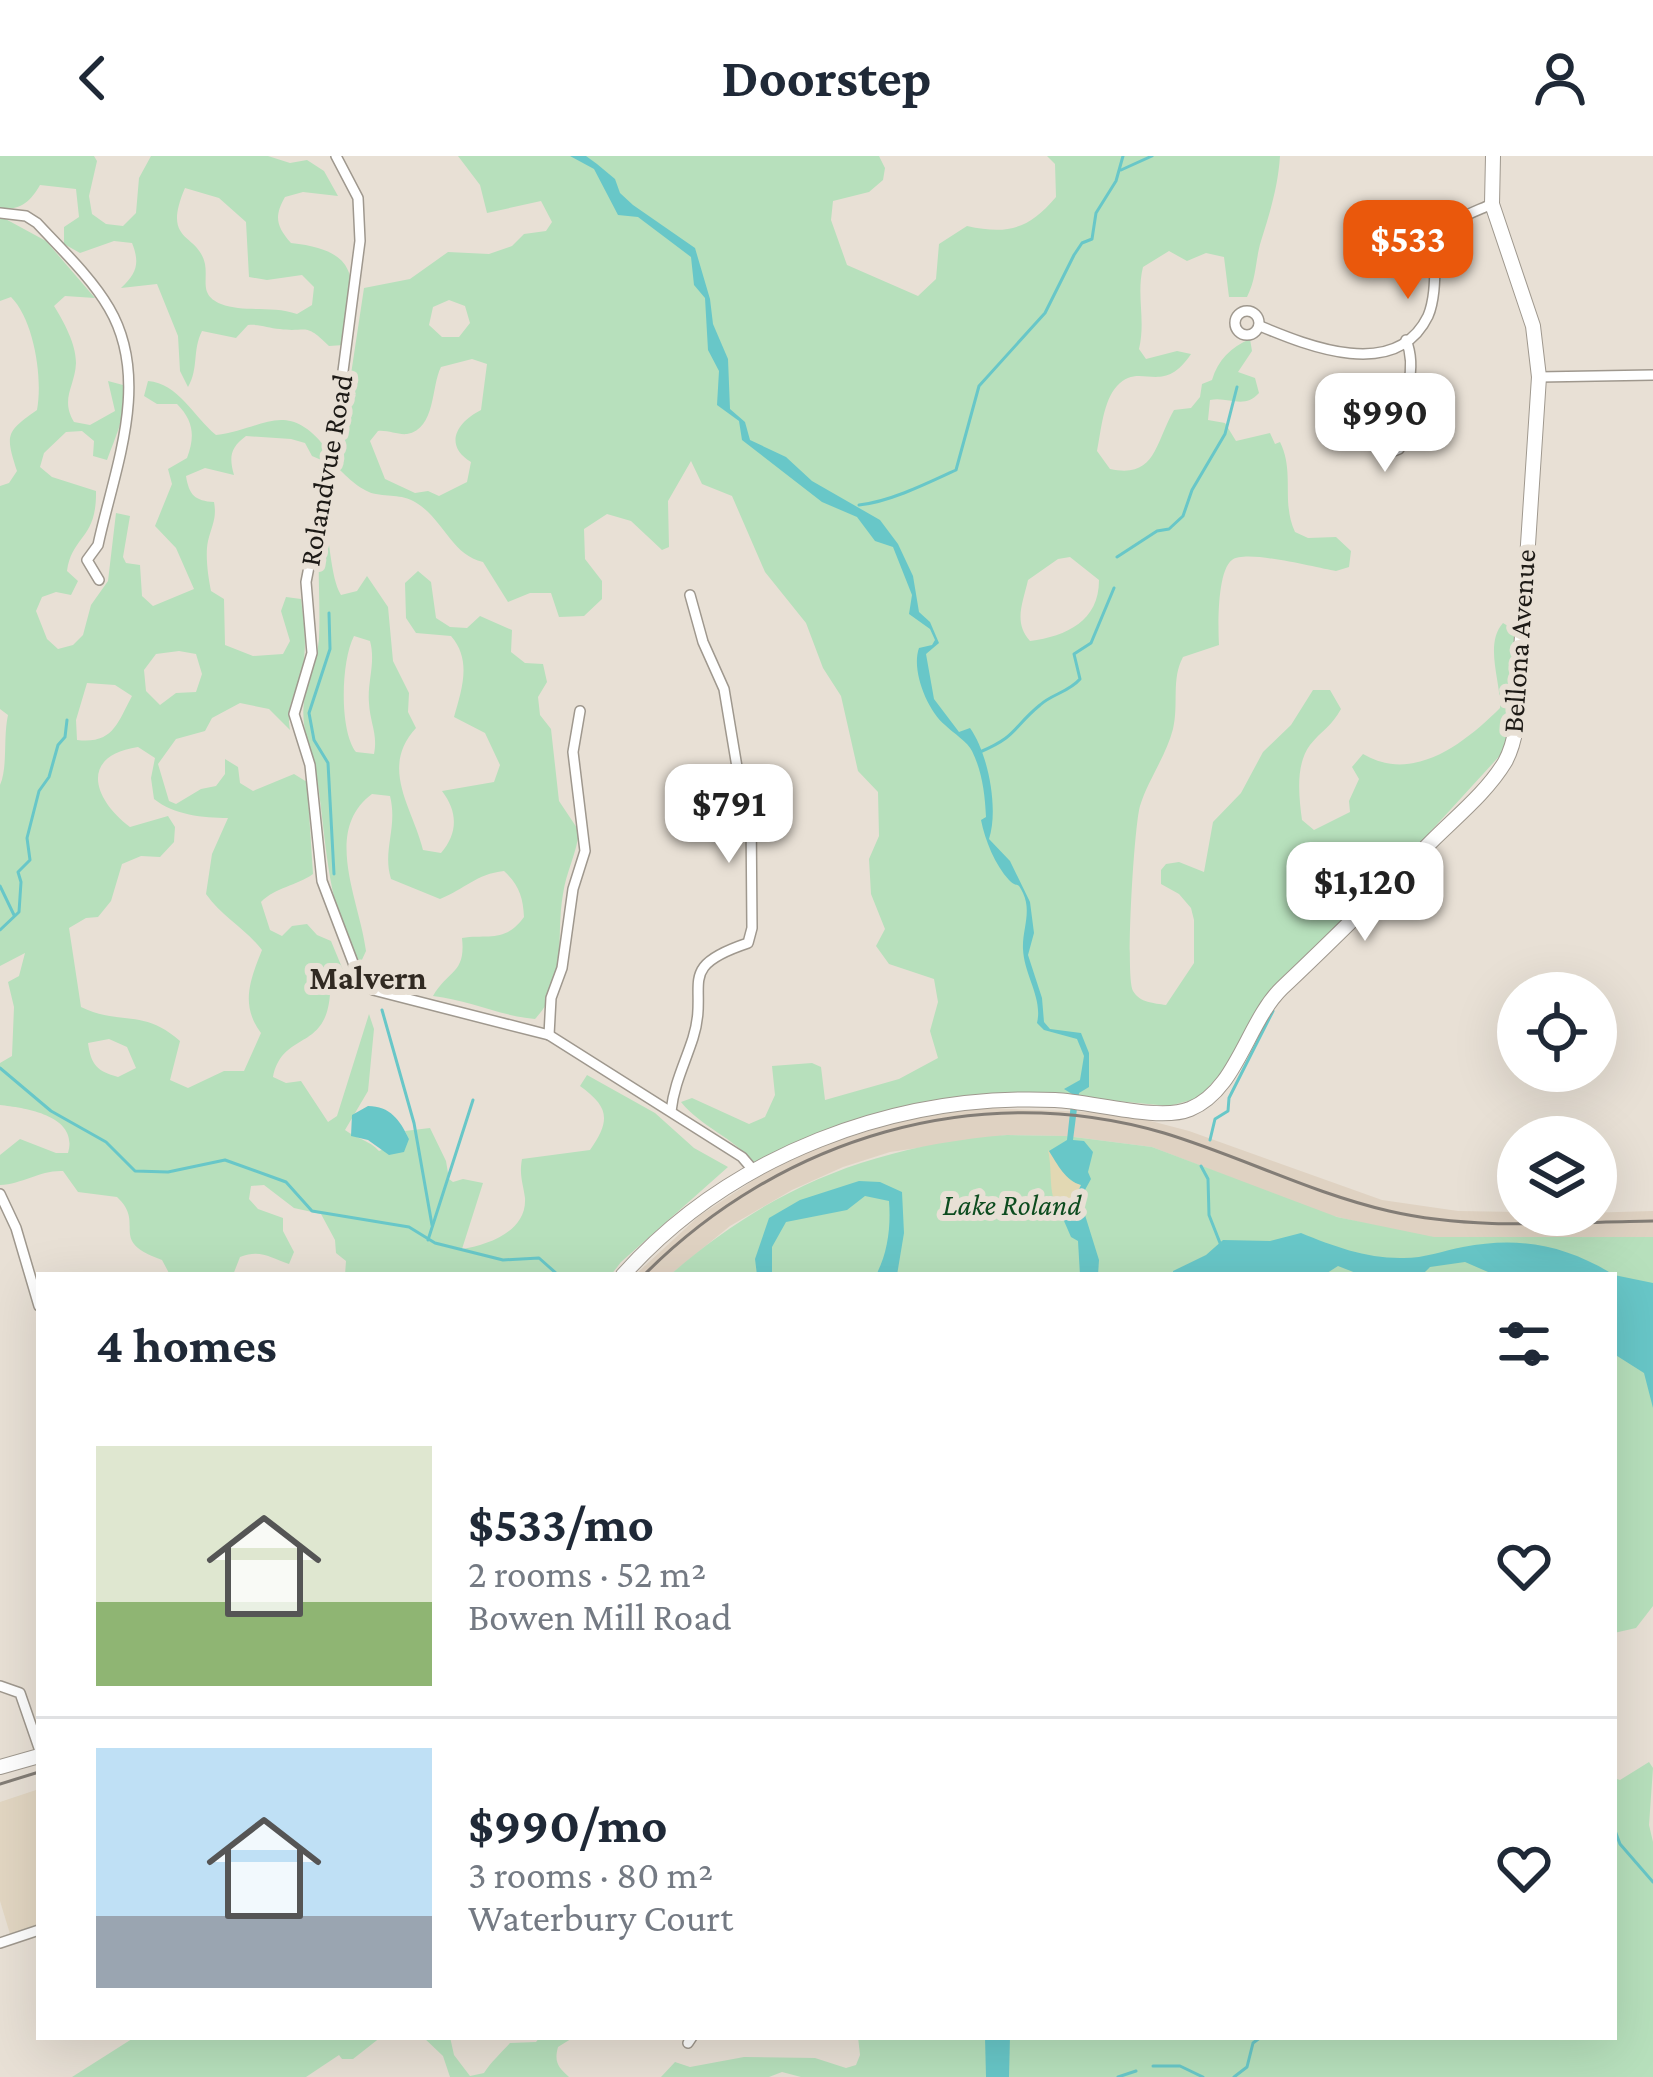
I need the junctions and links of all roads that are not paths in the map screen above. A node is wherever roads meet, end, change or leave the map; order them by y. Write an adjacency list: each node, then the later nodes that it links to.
1 (336, 156): 13 (street, Rolandvue Road)
2 (1493, 156): 3 (main road, Bellona Avenue)
3 (1492, 204): 6 (street); 8 (main road, Bellona Avenue)
4 (0, 213): 10 (street)
5 (1260, 326): 6 (street)
6 (1406, 340): 9 (street)
7 (1653, 375): 8 (street)
8 (1539, 377): 15 (main road, Bellona Avenue)
9 (1392, 427)
10 (99, 580)
11 (690, 595): 14 (street)
12 (580, 711): 13 (street)
13 (549, 1036): 14 (street, Rolandvue Road)
14 (671, 1111): 15 (street, Rolandvue Road)
15 (754, 1171): 17 (main road, Bellona Avenue)
16 (0, 1194): 18 (street)
17 (625, 1272)
18 (36, 1296)
19 (0, 1686): 20 (street)
20 (36, 1730)
21 (36, 1753): 22 (main road)
22 (0, 1767)
23 (36, 1931): 24 (street)
24 (0, 1942)

